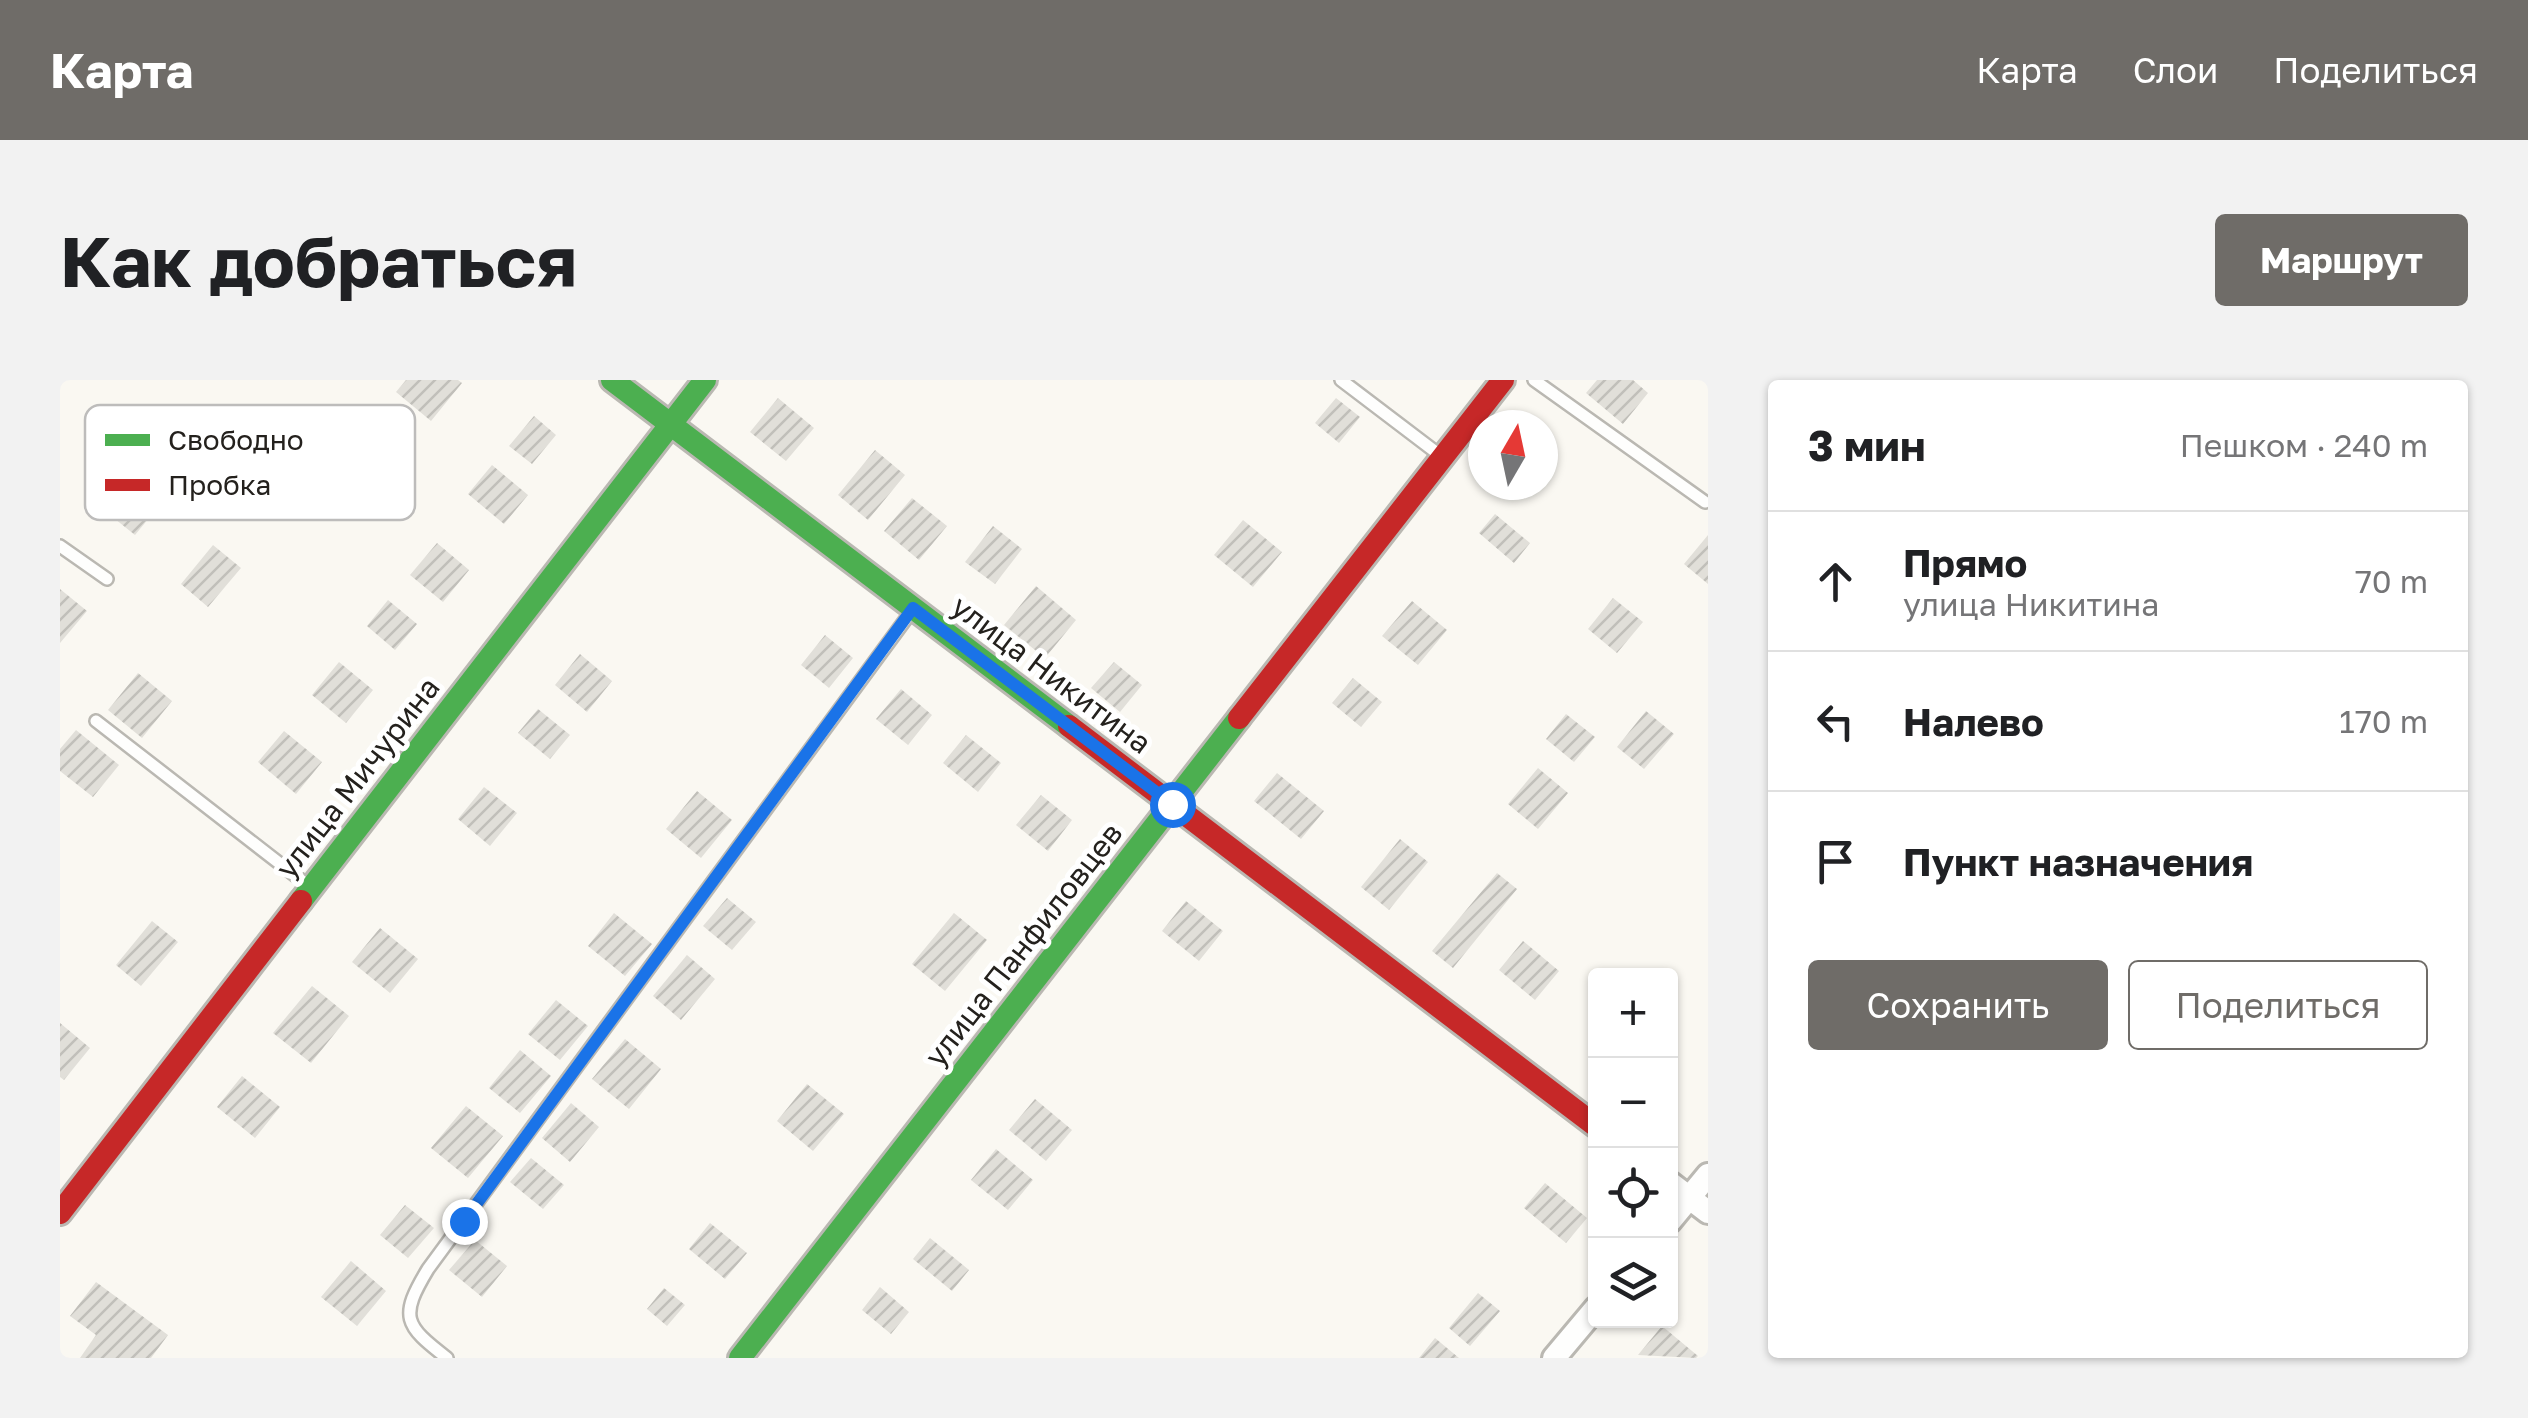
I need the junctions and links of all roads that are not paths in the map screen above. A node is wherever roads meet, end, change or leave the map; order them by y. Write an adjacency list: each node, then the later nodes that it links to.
1 (612, 380): 6 (street, улица Никитина)
2 (704, 380): 6 (street, улица Мичурина)
3 (1340, 380): 7 (lane)
4 (1503, 380): 7 (street, улица Панфиловцев)
5 (1534, 380): 8 (lane)
6 (670, 424): 11 (street, улица Никитина); 14 (street, улица Мичурина)
7 (1442, 458): 13 (street, улица Панфиловцев)
8 (1706, 502)
9 (60, 546): 10 (lane)
10 (106, 580)
11 (913, 608): 13 (street, улица Никитина); 22 (lane)
12 (96, 721): 14 (lane)
13 (1172, 804): 15 (street, улица Никитина); 23 (street, улица Панфиловцев)
14 (311, 888): 19 (street, улица Мичурина)
15 (1588, 1120)
16 (1708, 1175): 18 (street)
17 (1678, 1190): 18 (street)
18 (1699, 1205)
19 (60, 1213)
20 (1588, 1317): 21 (street)
21 (1558, 1352): 24 (lane)
22 (446, 1358)
23 (740, 1358)
24 (1540, 1358)

